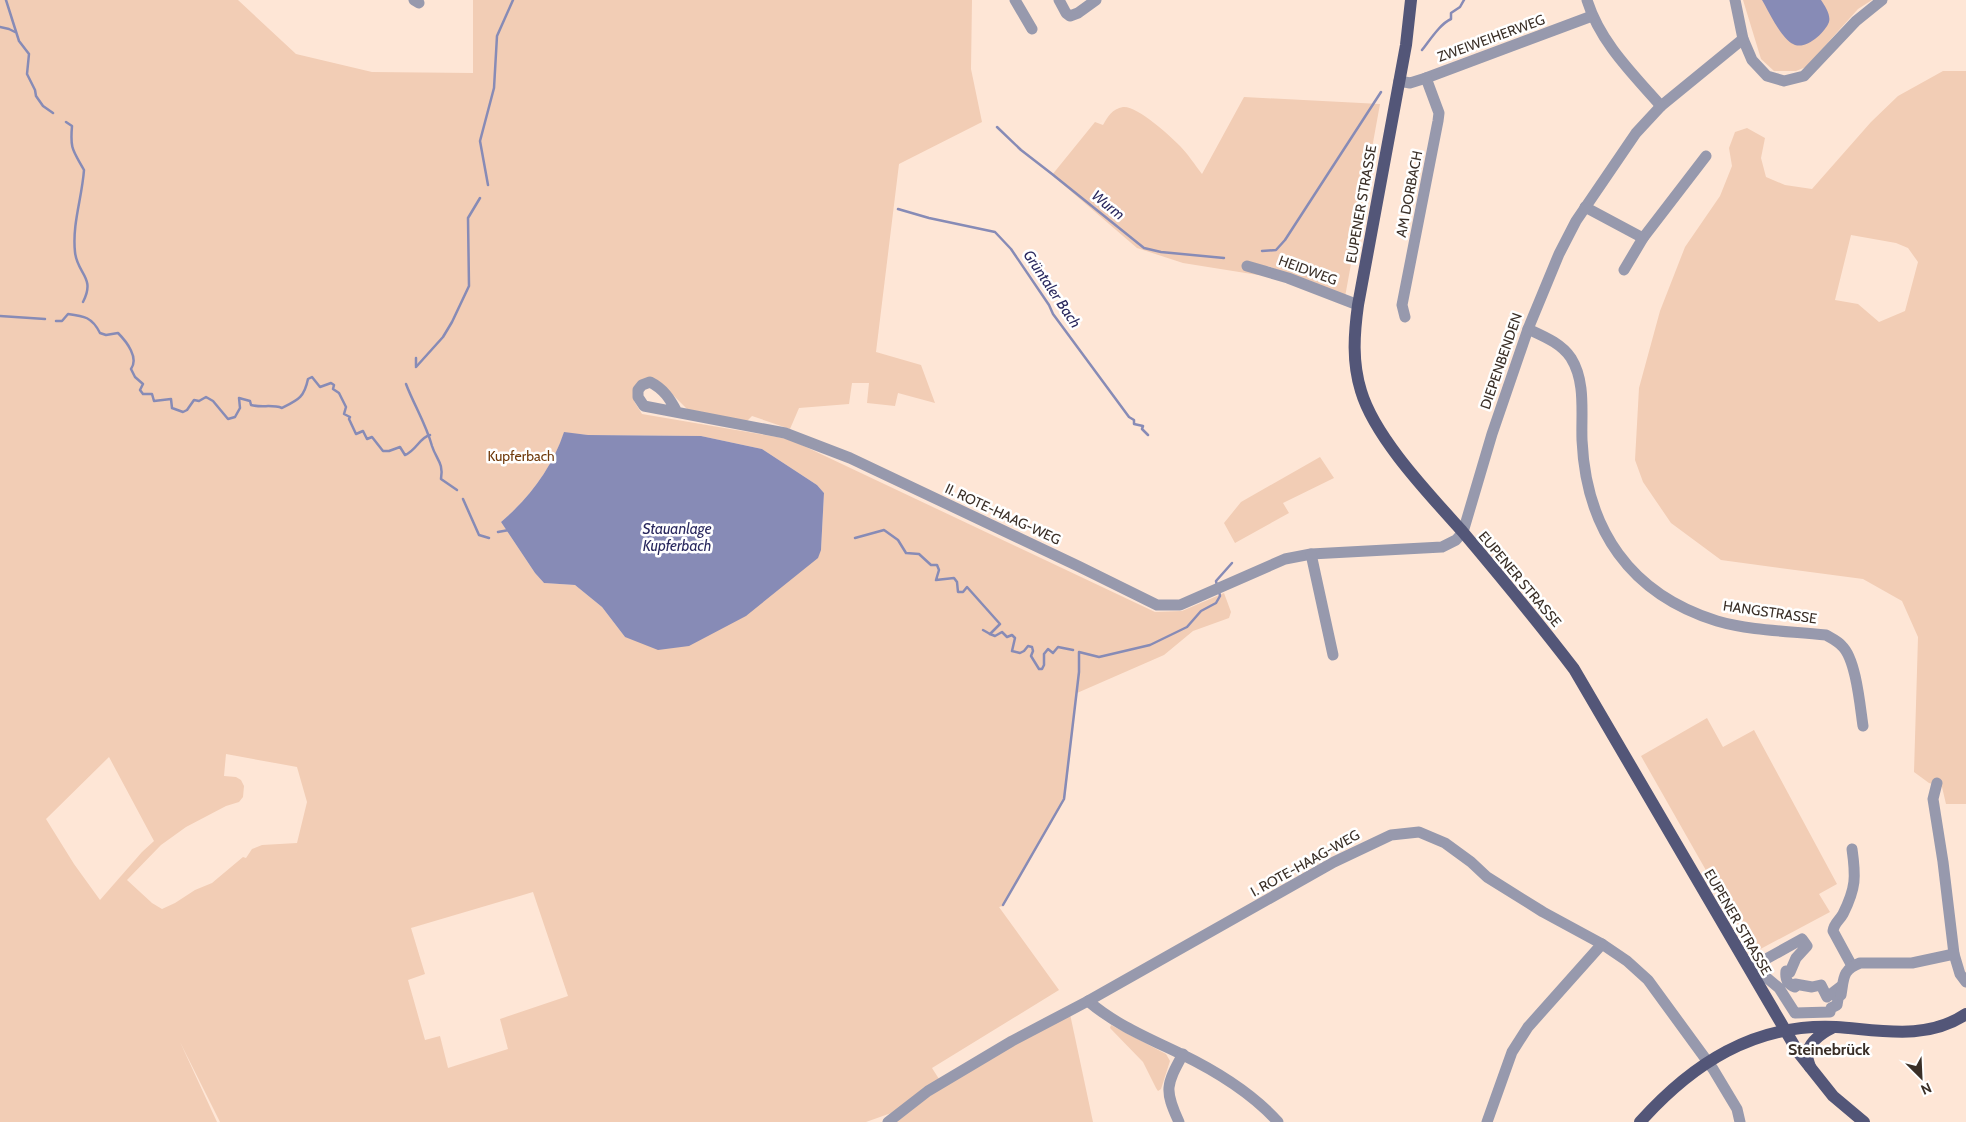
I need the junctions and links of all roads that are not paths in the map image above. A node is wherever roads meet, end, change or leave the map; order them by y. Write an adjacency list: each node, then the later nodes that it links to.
1 (1015, 0): 9 (street)
2 (1058, 0): 3 (street)
3 (1096, 0)
4 (1411, 0): 12 (main road, EUPENER STRASSE)
5 (1587, 0): 8 (street)
6 (1735, 0): 10 (street)
7 (1882, 0): 10 (street)
8 (1592, 16): 11 (street, ZWEIWEIHERWEG); 13 (street)
9 (1032, 29)
10 (1743, 38): 13 (street, DIEPENBENDEN)
11 (1426, 78): 12 (street, ZWEIWEIHERWEG); 20 (street, AM DORBACH)
12 (1399, 81): 19 (main road, EUPENER STRASSE)
13 (1661, 106): 15 (street, DIEPENBENDEN)
14 (1706, 156): 16 (street)
15 (1585, 207): 16 (street); 21 (street, DIEPENBENDEN)
16 (1642, 238): 18 (street)
17 (1247, 266): 19 (street, HEIDWEG)
18 (1624, 270)
19 (1358, 304): 23 (main road, EUPENER STRASSE)
20 (1405, 317)
21 (1528, 329): 23 (street, DIEPENBENDEN); 26 (street, HANGSTRASSE)
22 (677, 412): 24 (street, II. ROTE-HAAG-WEG)
23 (1463, 532): 24 (street, II. ROTE-HAAG-WEG); 38 (main road, EUPENER STRASSE)
24 (1311, 554): 25 (street)
25 (1333, 655)
26 (1864, 726)
27 (1936, 783): 30 (street)
28 (1852, 849): 31 (street)
29 (1602, 944): 33 (street, I. ROTE-HAAG-WEG); 40 (street, I. ROTE-HAAG-WEG); 45 (street)
30 (1954, 954): 31 (street); 32 (street)
31 (1852, 966): 34 (street)
32 (1966, 982)
33 (1088, 1001): 39 (street); 42 (street, I. ROTE-HAAG-WEG)
34 (1840, 1001)
35 (1815, 1012): 35 (street)
36 (1966, 1014): 37 (main road)
37 (1834, 1027): 38 (main road); 41 (main road)
38 (1785, 1031): 40 (main road); 41 (main road, EUPENER STRASSE)
39 (1183, 1054): 43 (street); 44 (street)
40 (1707, 1062): 46 (main road); 47 (street, I. ROTE-HAAG-WEG)
41 (1810, 1070): 48 (main road, EUPENER STRASSE)
42 (888, 1122)
43 (1179, 1122)
44 (1278, 1122)
45 (1487, 1122)
46 (1640, 1122)
47 (1740, 1122)
48 (1864, 1122)

